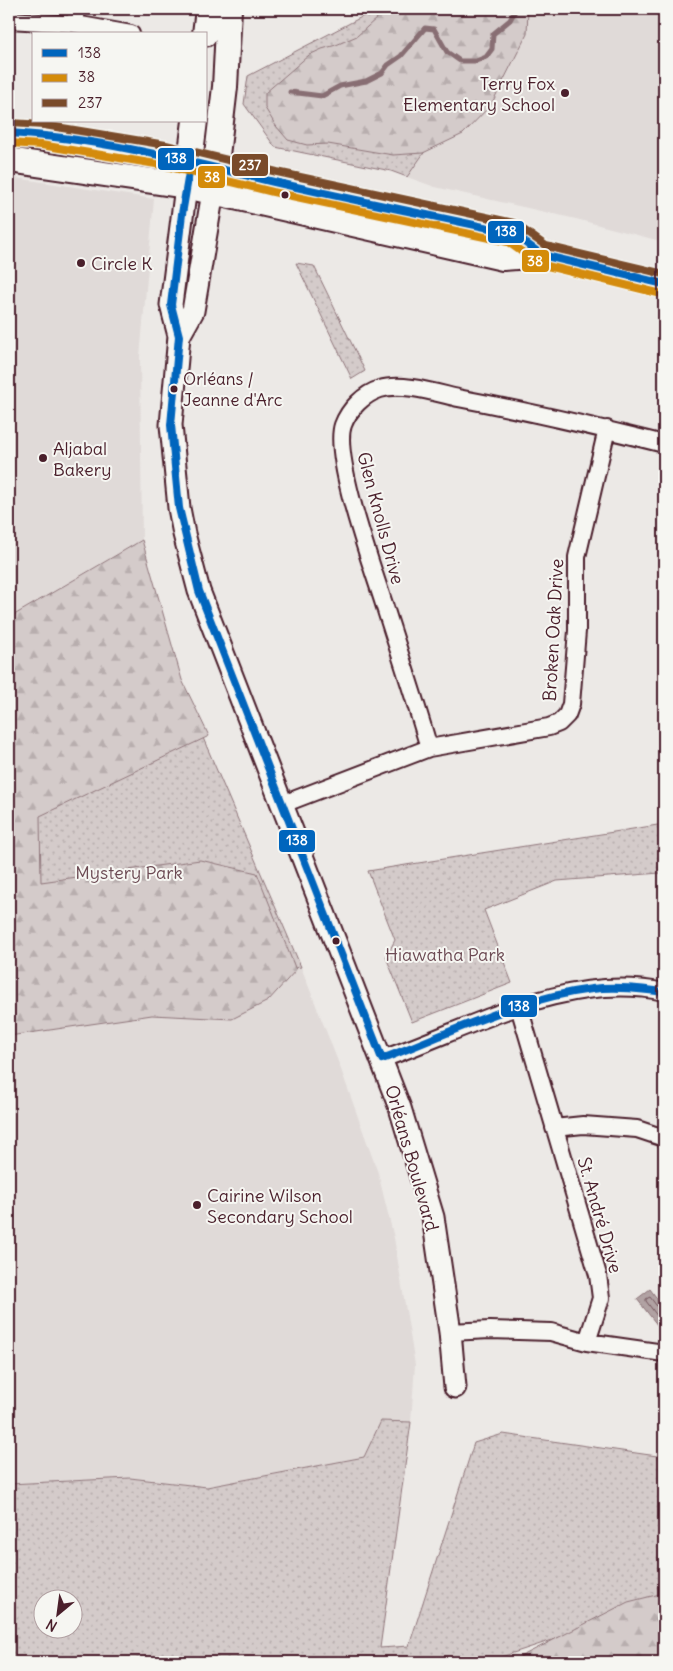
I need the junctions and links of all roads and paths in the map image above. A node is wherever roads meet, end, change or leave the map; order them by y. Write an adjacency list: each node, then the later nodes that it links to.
1 (208, 9): 6 (main road)
2 (230, 9): 11 (main road, Orléans Boulevard)
3 (76, 16): 4 (street); 5 (street)
4 (9, 20)
5 (125, 32)
6 (205, 32)
7 (196, 122): 10 (main road, Orléans Boulevard)
8 (9, 133): 10 (main road)
9 (9, 160): 12 (main road)
10 (191, 161): 11 (main road); 12 (main road, Orléans Boulevard)
11 (216, 167): 13 (main road, Orléans Boulevard); 14 (main road)
12 (186, 186): 13 (main road); 16 (street, Orléans Boulevard)
13 (213, 192): 14 (main road); 16 (street, Orléans Boulevard)
14 (542, 255): 15 (main road)
15 (664, 284)
16 (179, 336): 20 (street, Orléans Boulevard)
17 (607, 429): 18 (street, Glen Knolls Drive); 19 (street, Broken Oak Drive); 19 (street, Glen Knolls Drive)
18 (664, 444)
19 (429, 748): 20 (street, Broken Oak Drive)
20 (283, 804): 23 (street, Orléans Boulevard)
21 (664, 992): 22 (street)
22 (519, 1007): 23 (street); 24 (street, St. André Drive)
23 (382, 1059): 26 (street, Orléans Boulevard)
24 (554, 1128): 25 (street); 27 (street, St. André Drive)
25 (664, 1138)
26 (450, 1332): 27 (street); 29 (street, Orléans Boulevard)
27 (587, 1342): 28 (street)
28 (664, 1353)
29 (455, 1387)

